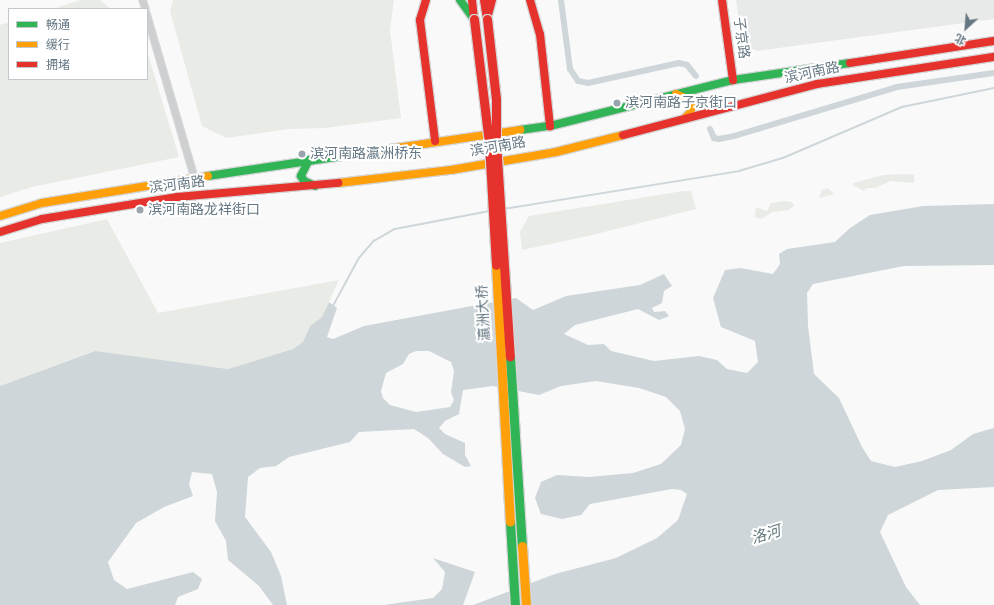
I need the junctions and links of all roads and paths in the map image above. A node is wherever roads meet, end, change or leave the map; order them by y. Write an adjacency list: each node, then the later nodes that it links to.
1 (426, 0): 14 (main road)
2 (432, 0): 14 (main road)
3 (460, 0): 12 (main road)
4 (472, 0): 12 (main road, 瀛洲大桥)
5 (484, 0): 11 (main road, 瀛洲大桥)
6 (492, 0): 11 (main road)
7 (530, 0): 13 (main road)
8 (535, 0): 13 (main road)
9 (722, 0): 17 (main road, 子京路)
10 (148, 17): 23 (street)
11 (487, 19): 28 (main road, 瀛洲大桥, bridge)
12 (474, 20): 27 (main road, 瀛洲大桥, bridge)
13 (540, 34): 20 (main road)
14 (423, 36): 21 (main road)
15 (994, 41): 17 (main road, 滨河南路)
16 (994, 57): 19 (main road, 滨河南路)
17 (733, 80): 18 (main road, 滨河南路)
18 (676, 94): 19 (main road); 20 (main road, 滨河南路)
19 (684, 119): 24 (main road, 滨河南路)
20 (550, 126): 21 (main road, 滨河南路)
21 (435, 141): 22 (main road, 滨河南路)
22 (309, 160): 23 (main road, 滨河南路); 24 (main road)
23 (195, 178): 25 (main road, 滨河南路)
24 (316, 186): 26 (main road, 滨河南路)
25 (0, 216)
26 (0, 232)
27 (515, 605)
28 (526, 605)

